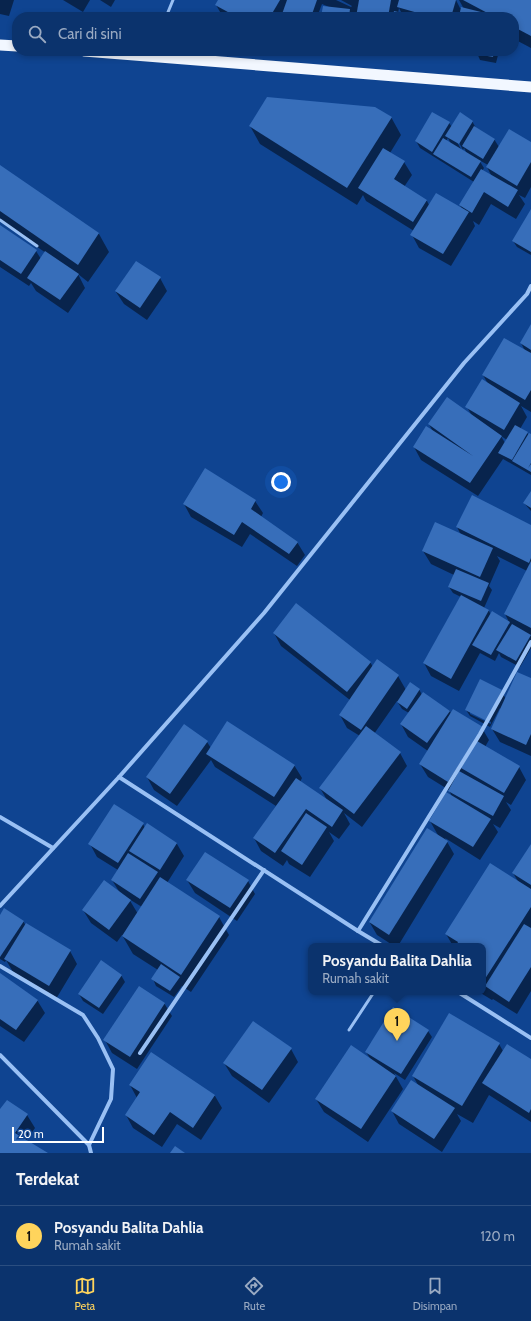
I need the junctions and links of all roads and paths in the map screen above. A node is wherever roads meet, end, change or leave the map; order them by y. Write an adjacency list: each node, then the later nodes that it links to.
1 (172, 1): 2 (lane)
2 (168, 12)
3 (0, 45): 4 (highway)
4 (12, 46)
5 (185, 56): 6 (highway)
6 (531, 87)
7 (0, 220): 8 (lane)
8 (37, 246)
9 (531, 286): 10 (street)
10 (527, 294): 11 (street); 13 (street)
11 (531, 296)
12 (531, 642): 18 (street)
13 (119, 777): 15 (street); 16 (street)
14 (0, 817): 15 (street)
15 (53, 848): 17 (street)
16 (264, 870): 18 (street); 25 (street)
17 (0, 906)
18 (358, 931): 19 (street)
19 (378, 943)
20 (0, 966): 27 (street)
21 (372, 995): 23 (lane)
22 (463, 995): 24 (street)
23 (350, 1030)
24 (531, 1038)
25 (140, 1053)
26 (0, 1055): 27 (street)
27 (89, 1145): 28 (street)
28 (91, 1153)

